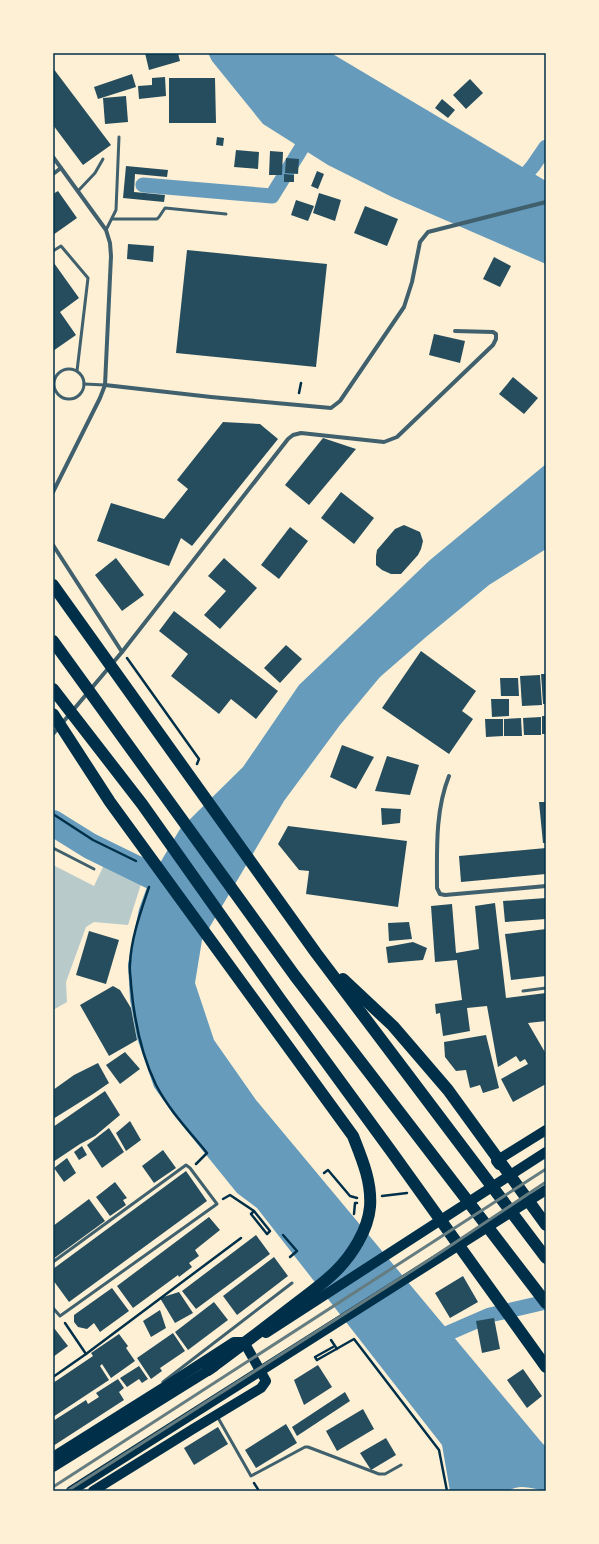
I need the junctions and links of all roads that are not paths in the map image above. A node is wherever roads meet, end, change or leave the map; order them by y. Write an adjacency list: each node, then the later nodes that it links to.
1 (119, 137): 9 (lane)
2 (53, 157): 4 (street)
3 (103, 159): 6 (lane)
4 (61, 168): 5 (street); 6 (street)
5 (53, 174)
6 (78, 191): 10 (street)
7 (546, 202): 15 (street)
8 (226, 214): 9 (lane)
9 (113, 219): 10 (lane)
10 (106, 230): 15 (street)
11 (53, 251): 13 (lane)
12 (455, 331): 21 (street)
13 (77, 371): 14 (lane); 16 (lane)
14 (84, 384): 15 (lane); 16 (lane)
15 (105, 385): 17 (street)
16 (54, 388)
17 (53, 492)
18 (53, 545): 21 (street)
19 (53, 585): 29 (highway)
20 (53, 641): 40 (highway)
21 (122, 652): 24 (street)
22 (53, 689): 42 (highway)
23 (53, 714): 43 (highway)
24 (53, 734)
25 (449, 776): 28 (street)
26 (53, 848): 27 (lane)
27 (94, 869)
28 (546, 886)
29 (316, 953): 36 (highway); 37 (highway)
30 (546, 988): 31 (lane)
31 (523, 991)
32 (546, 1130): 35 (main road)
33 (546, 1152): 43 (main road)
34 (546, 1190): 49 (main road)
35 (546, 1209)
36 (546, 1225)
37 (546, 1258)
38 (53, 1262): 41 (lane)
39 (292, 1283): 44 (lane)
40 (546, 1303)
41 (53, 1308)
42 (546, 1367)
43 (208, 1370): 48 (main road)
44 (126, 1411): 45 (main road); 46 (main road)
45 (216, 1415): 47 (lane); 50 (main road)
46 (53, 1457)
47 (401, 1465)
48 (53, 1467)
49 (71, 1491)
50 (94, 1491)

